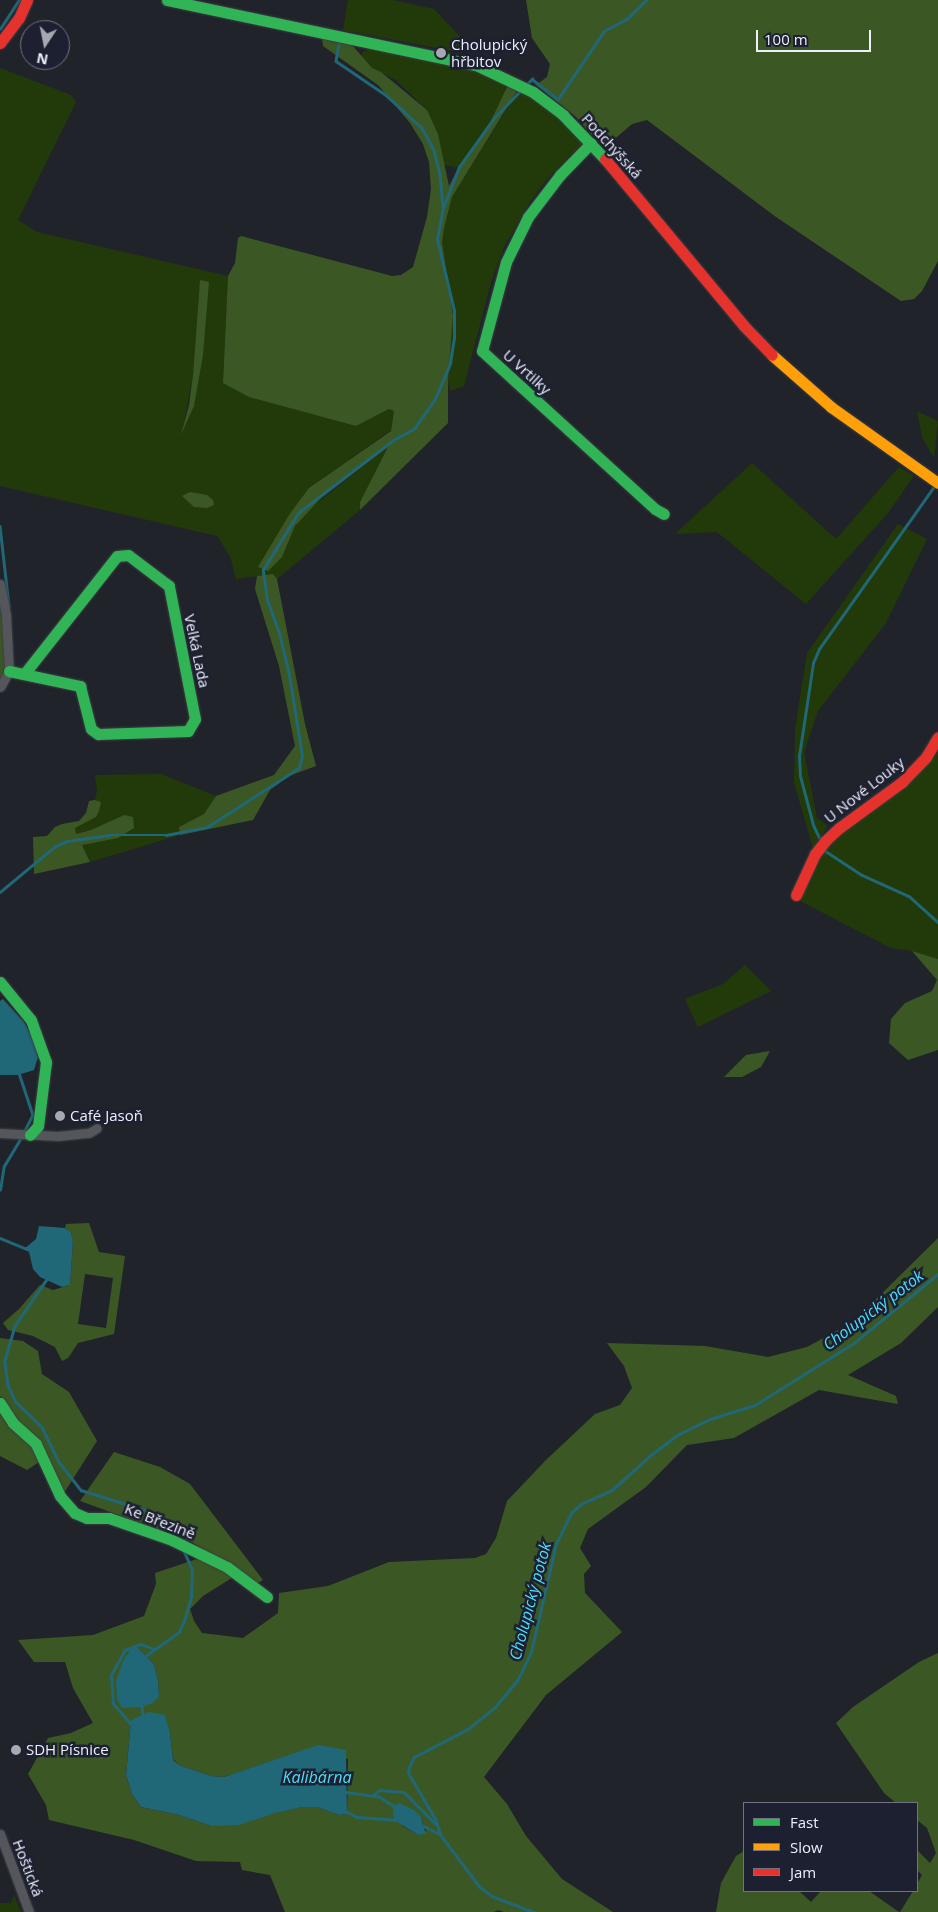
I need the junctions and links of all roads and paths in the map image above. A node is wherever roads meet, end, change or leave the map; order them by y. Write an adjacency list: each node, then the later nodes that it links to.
1 (27, 0): 3 (street)
2 (167, 0): 4 (street, Podchýšská)
3 (0, 43)
4 (591, 143): 5 (street, Podchýšská); 6 (street, U Vrtilky)
5 (938, 483)
6 (664, 514)
7 (0, 584): 8 (street)
8 (9, 672): 9 (street, Velká Lada); 10 (street)
9 (24, 674): 9 (street, Velká Lada)
10 (0, 687)
11 (938, 737): 12 (street, U Nové Louky)
12 (796, 895)
13 (0, 982): 16 (street)
14 (97, 1128): 16 (street)
15 (0, 1133): 16 (street)
16 (25, 1135)
17 (0, 1403): 18 (street, Ke Březině)
18 (267, 1597)
19 (0, 1834): 20 (street, Hoštická)
20 (30, 1912)

